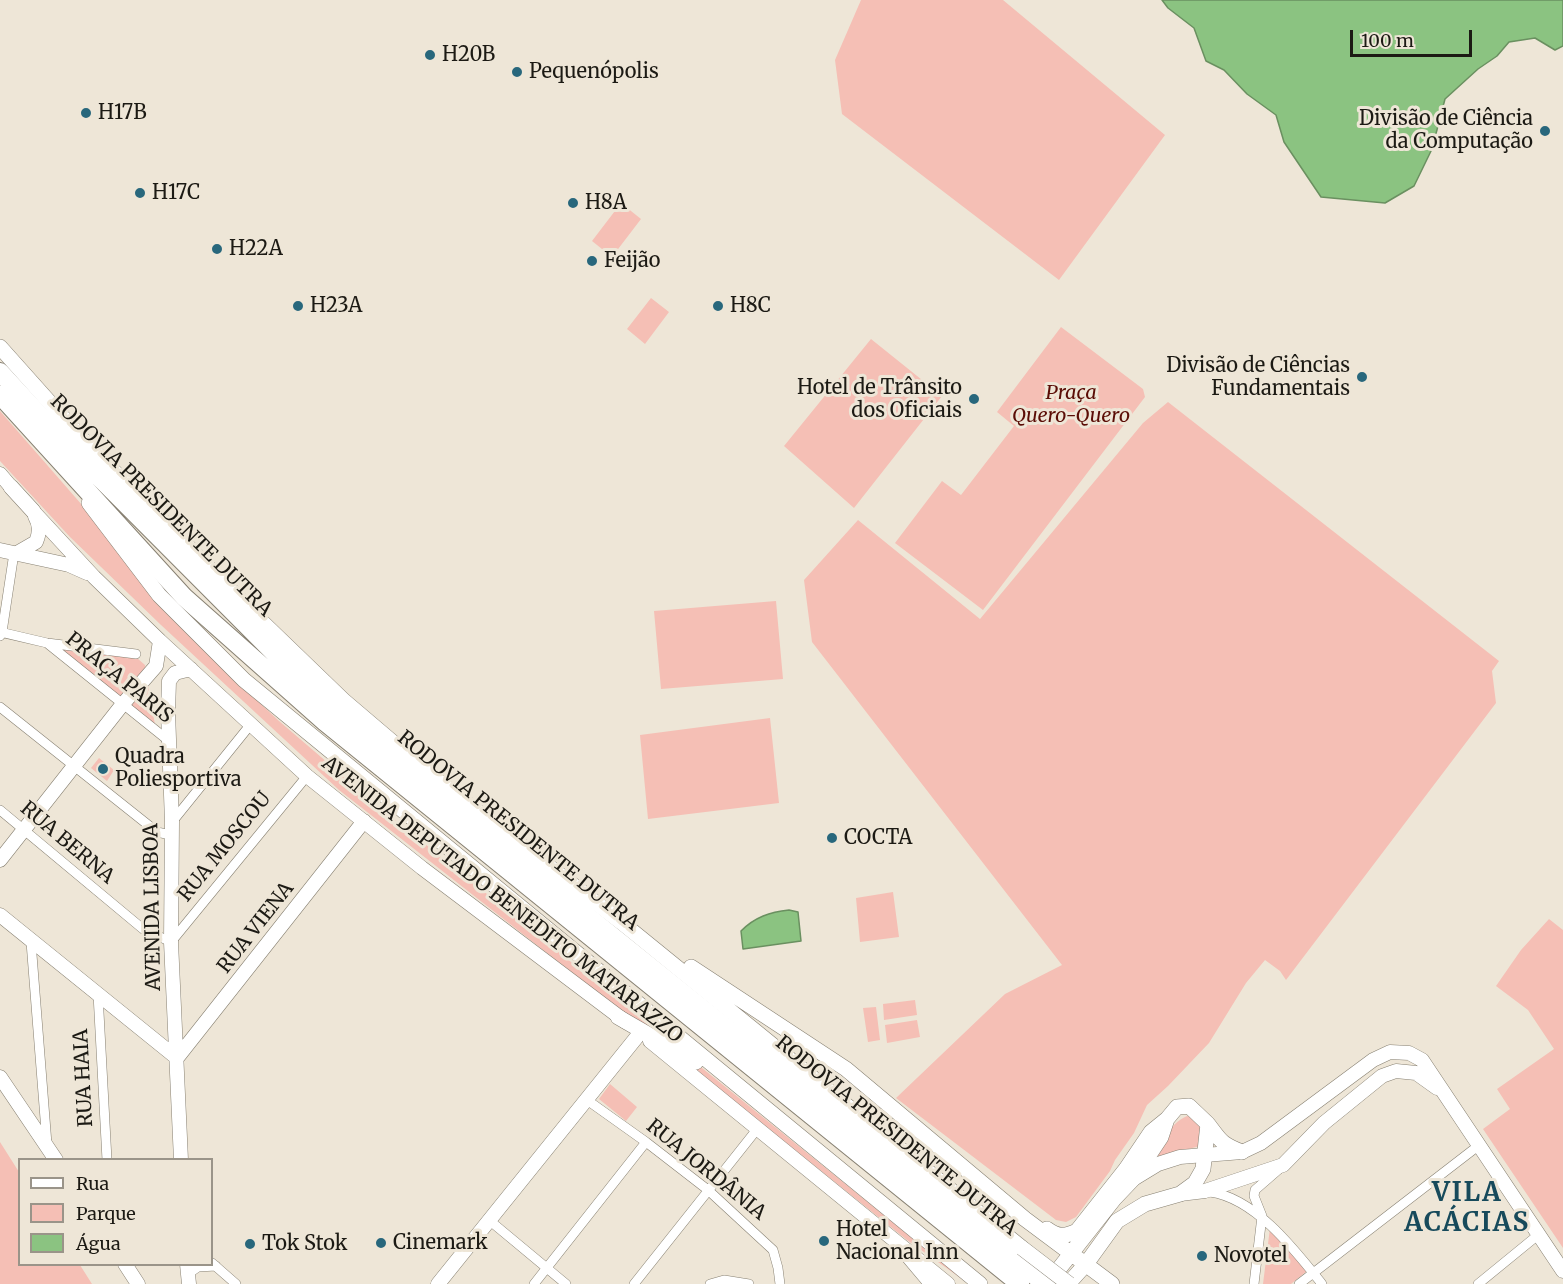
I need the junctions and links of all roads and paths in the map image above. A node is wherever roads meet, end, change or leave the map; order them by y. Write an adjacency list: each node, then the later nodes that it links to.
1 (0, 347): 28 (main road)
2 (0, 372): 63 (highway, RODOVIA PRESIDENTE DUTRA)
3 (0, 395): 4 (highway, RODOVIA PRESIDENTE DUTRA)
4 (49, 451): 36 (main road); 63 (highway, RODOVIA PRESIDENTE DUTRA)
5 (0, 474): 6 (main road, AVENIDA DEPUTADO BENEDITO MATARAZZO)
6 (11, 487): 7 (main road, AVENIDA DEPUTADO BENEDITO MATARAZZO)
7 (33, 511): 8 (main road); 9 (main road, AVENIDA DEPUTADO BENEDITO MATARAZZO)
8 (10, 552): 9 (main road); 10 (street)
9 (94, 577): 11 (main road, AVENIDA DEPUTADO BENEDITO MATARAZZO)
10 (1, 633): 12 (street)
11 (160, 641): 14 (main road, AVENIDA DEPUTADO BENEDITO MATARAZZO); 15 (main road)
12 (47, 643): 13 (street); 16 (street, PRAÇA PARIS)
13 (136, 654)
14 (187, 665): 15 (main road); 18 (main road, AVENIDA DEPUTADO BENEDITO MATARAZZO); 19 (main road, AVENIDA LISBOA)
15 (156, 666): 16 (main road)
16 (122, 705): 19 (street, PRAÇA PARIS); 20 (main road)
17 (0, 707): 20 (street)
18 (251, 724): 21 (main road, AVENIDA DEPUTADO BENEDITO MATARAZZO); 24 (street)
19 (168, 741): 24 (main road, AVENIDA LISBOA)
20 (73, 766): 24 (street); 25 (main road)
21 (307, 776): 23 (main road, AVENIDA DEPUTADO BENEDITO MATARAZZO); 30 (street, RUA MOSCOU)
22 (0, 810): 25 (street, RUA BERNA)
23 (364, 821): 32 (main road, AVENIDA DEPUTADO BENEDITO MATARAZZO); 34 (main road, RUA VIENA)
24 (172, 826): 30 (main road, AVENIDA LISBOA)
25 (24, 830): 26 (main road); 30 (street, RUA BERNA)
26 (0, 860)
27 (0, 915): 29 (main road)
28 (621, 922): 58 (main road); 63 (main road)
29 (31, 942): 31 (main road); 39 (street)
30 (171, 942): 34 (main road, AVENIDA LISBOA)
31 (98, 994): 34 (main road); 50 (street, RUA HAIA)
32 (618, 1017): 33 (main road, AVENIDA DEPUTADO BENEDITO MATARAZZO); 36 (main road)
33 (640, 1033): 38 (main road); 43 (main road, AVENIDA DEPUTADO BENEDITO MATARAZZO)
34 (177, 1058): 51 (main road, AVENIDA LISBOA)
35 (0, 1077): 40 (main road)
36 (735, 1084): 83 (main road)
37 (1447, 1095): 45 (main road); 47 (main road); 52 (main road)
38 (586, 1100): 44 (street, RUA JORDÂNIA); 59 (main road)
39 (44, 1106): 40 (street); 46 (street)
40 (24, 1113): 46 (main road)
41 (1167, 1119): 42 (main road); 53 (main road); 58 (main road)
42 (1208, 1124): 47 (main road); 48 (main road)
43 (758, 1128): 54 (street); 61 (main road, AVENIDA DEPUTADO BENEDITO MATARAZZO)
44 (646, 1143): 54 (street, RUA JORDÂNIA); 68 (street)
45 (1478, 1146): 60 (main road); 70 (street)
46 (48, 1147): 49 (main road)
47 (1242, 1152): 48 (main road)
48 (1204, 1155): 53 (main road); 56 (main road)
49 (55, 1158)
50 (107, 1158)
51 (181, 1158)
52 (1283, 1165): 55 (main road); 57 (street)
53 (1133, 1179): 62 (main road)
54 (708, 1190): 77 (street); 80 (street, RUA JORDÂNIA)
55 (1205, 1191): 56 (main road); 57 (street)
56 (1180, 1194): 65 (main road)
57 (1262, 1216): 70 (street); 88 (street)
58 (1025, 1219): 62 (main road)
59 (489, 1220): 68 (street); 74 (main road)
60 (1538, 1235): 69 (main road); 91 (street)
61 (900, 1246): 81 (main road); 82 (main road, AVENIDA DEPUTADO BENEDITO MATARAZZO)
62 (1072, 1253): 65 (main road); 85 (main road)
63 (1013, 1259): 84 (highway, RODOVIA PRESIDENTE DUTRA); 85 (highway, RODOVIA PRESIDENTE DUTRA); 86 (main road, bridge)
64 (214, 1264): 73 (street)
65 (1086, 1264): 86 (main road); 87 (main road)
66 (126, 1266): 72 (main road)
67 (203, 1266): 71 (street)
68 (547, 1268): 75 (street); 76 (street)
69 (1563, 1271)
70 (1313, 1273): 89 (street); 90 (street)
71 (188, 1274)
72 (138, 1284)
73 (236, 1284)
74 (438, 1284)
75 (534, 1284)
76 (566, 1284)
77 (634, 1284)
78 (710, 1284): 79 (street)
79 (749, 1284)
80 (780, 1284)
81 (932, 1284)
82 (948, 1284)
83 (980, 1284)
84 (1020, 1284)
85 (1046, 1284)
86 (1068, 1284)
87 (1112, 1284)
88 (1254, 1284)
89 (1299, 1284)
90 (1322, 1284)
91 (1478, 1284)

